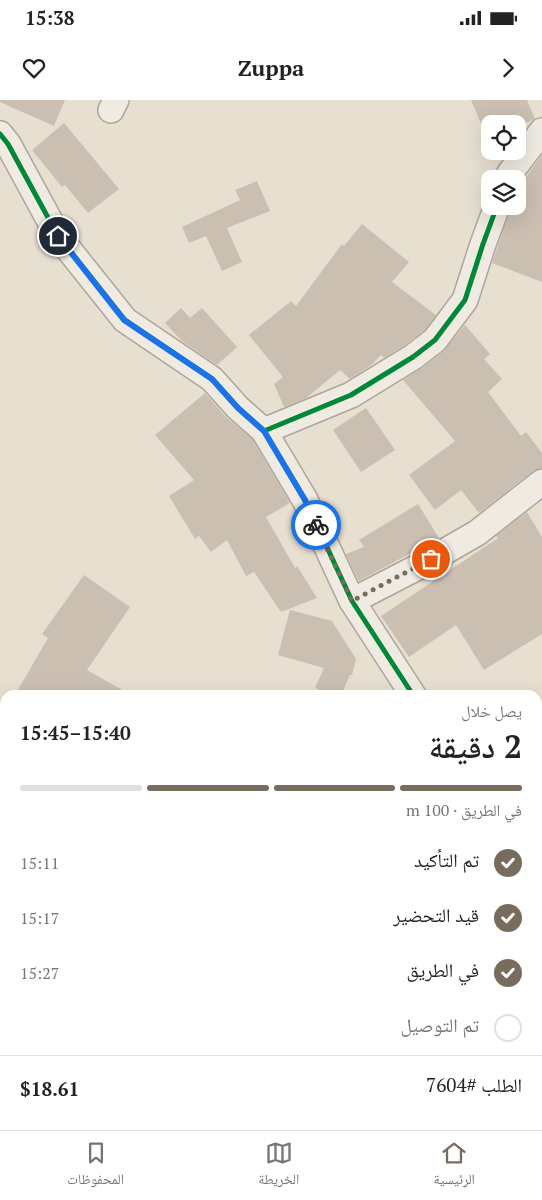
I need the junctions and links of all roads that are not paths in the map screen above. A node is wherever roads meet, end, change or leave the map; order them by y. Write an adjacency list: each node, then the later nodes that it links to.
1 (542, 131): 3 (street)
2 (0, 134): 5 (street)
3 (512, 170)
4 (494, 215): 5 (street)
5 (264, 431): 7 (street)
6 (542, 482): 7 (street)
7 (352, 601): 8 (street)
8 (410, 690)

